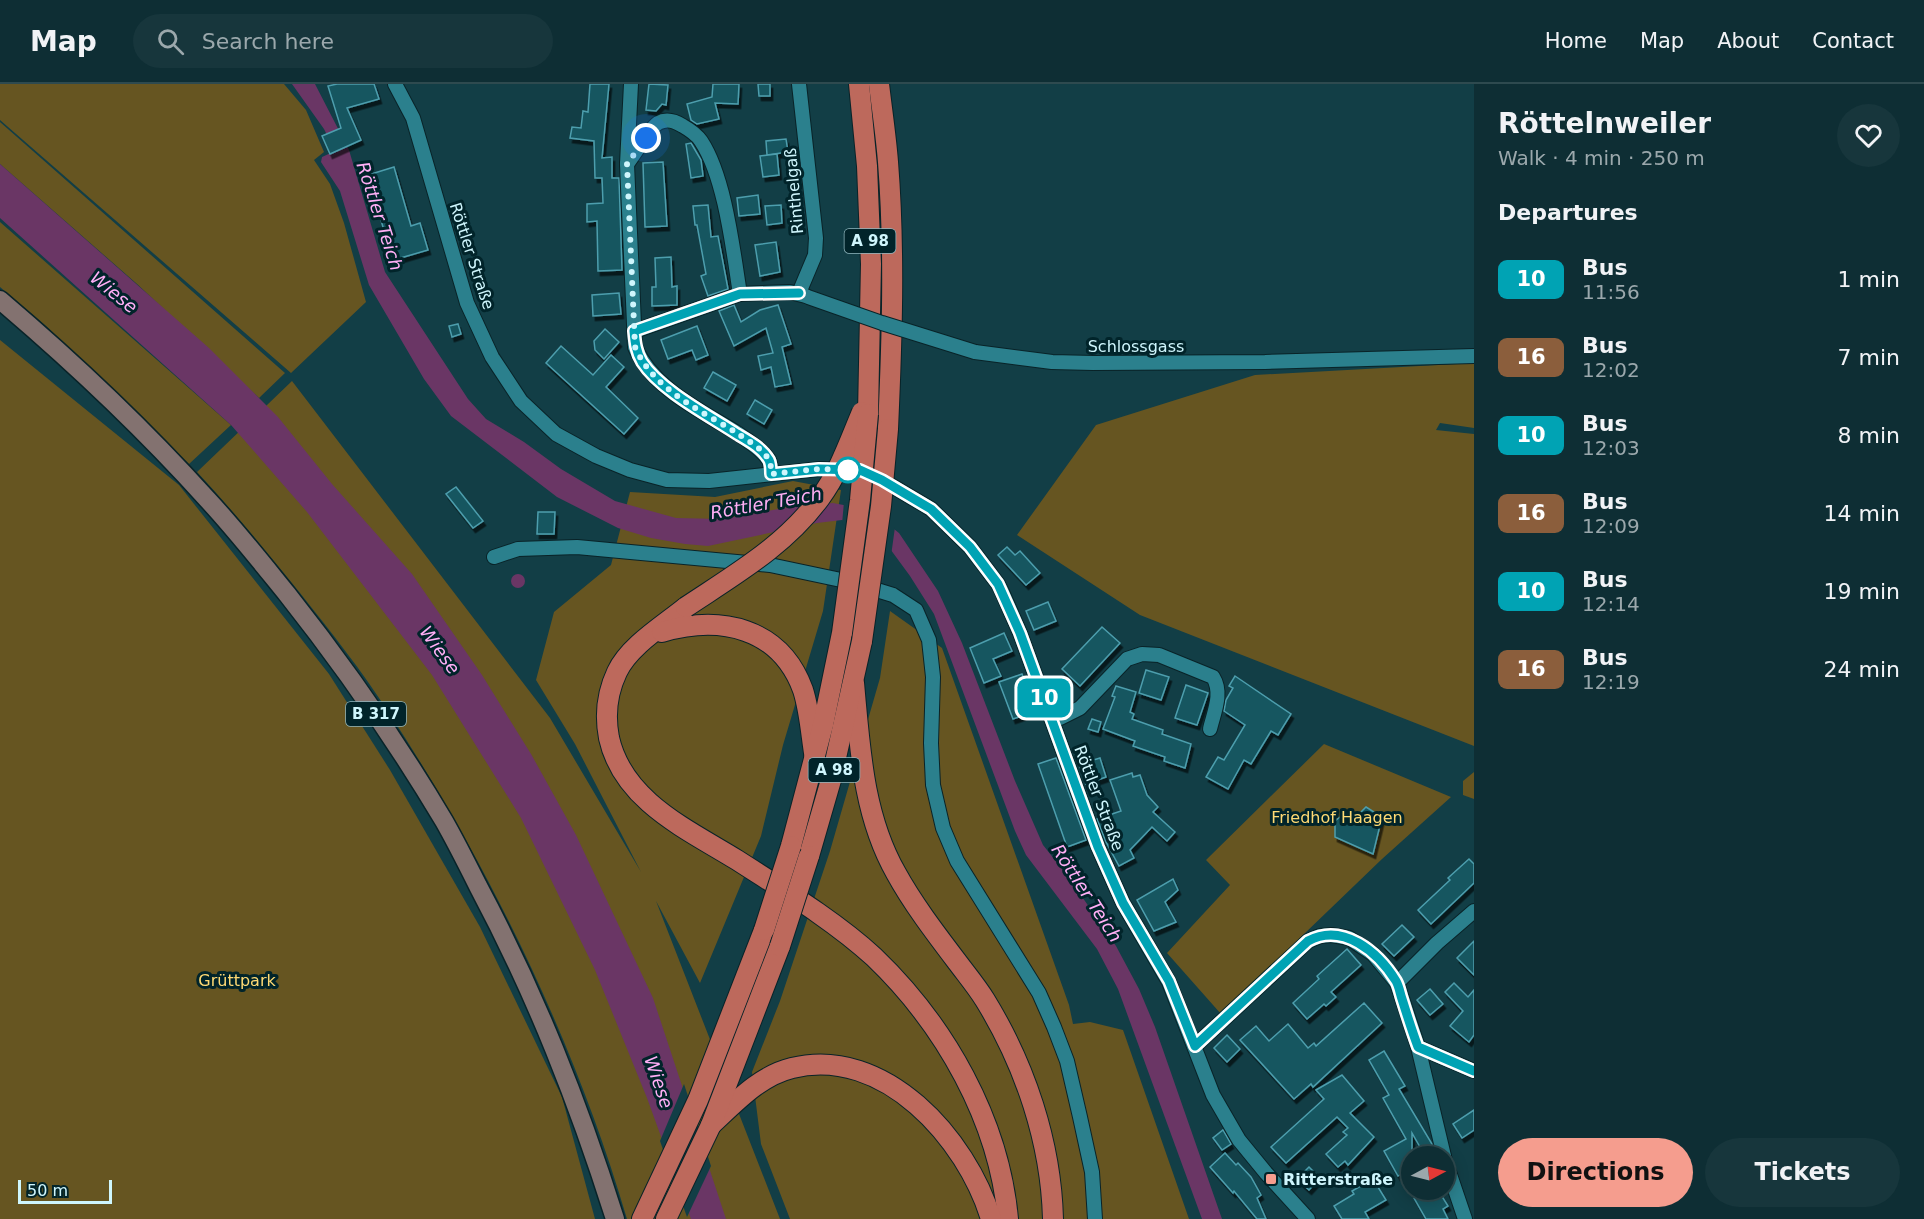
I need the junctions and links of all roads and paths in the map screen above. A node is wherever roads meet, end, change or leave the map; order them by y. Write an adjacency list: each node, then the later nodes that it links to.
1 (395, 84): 13 (street, Röttler Straße)
2 (631, 84): 6 (street)
3 (799, 84): 8 (street, Rinthelgaß)
4 (860, 84): 12 (highway, A 98)
5 (879, 84): 16 (highway, A 98, bridge)
6 (627, 164): 7 (street); 10 (street)
7 (740, 294): 8 (street); 10 (street)
8 (803, 295): 11 (street, Schlossgass, bridge)
9 (0, 300): 28 (main road, B 317)
10 (634, 331): 13 (street)
11 (1474, 356)
12 (867, 408): 15 (highway, bridge); 19 (highway, A 98, bridge)
13 (771, 474): 17 (street, Röttler Straße)
14 (494, 557): 34 (street)
15 (653, 634): 19 (highway); 32 (highway)
16 (854, 683): 25 (highway, A 98, bridge); 33 (highway)
17 (1052, 720): 18 (street); 22 (street, Röttler Straße)
18 (1210, 729)
19 (815, 759): 29 (highway, A 98, bridge)
20 (1471, 919): 21 (street)
21 (1398, 983): 22 (street); 23 (street)
22 (1195, 1046): 35 (street, Röttler Straße)
23 (1418, 1047): 24 (street); 26 (street)
24 (1474, 1071)
25 (711, 1125): 30 (highway, A 98); 31 (highway)
26 (1441, 1146)
27 (1455, 1189): 36 (street)
28 (615, 1219)
29 (642, 1219)
30 (666, 1219)
31 (991, 1219)
32 (1008, 1219)
33 (1053, 1219)
34 (1095, 1219)
35 (1308, 1219)
36 (1465, 1219)

